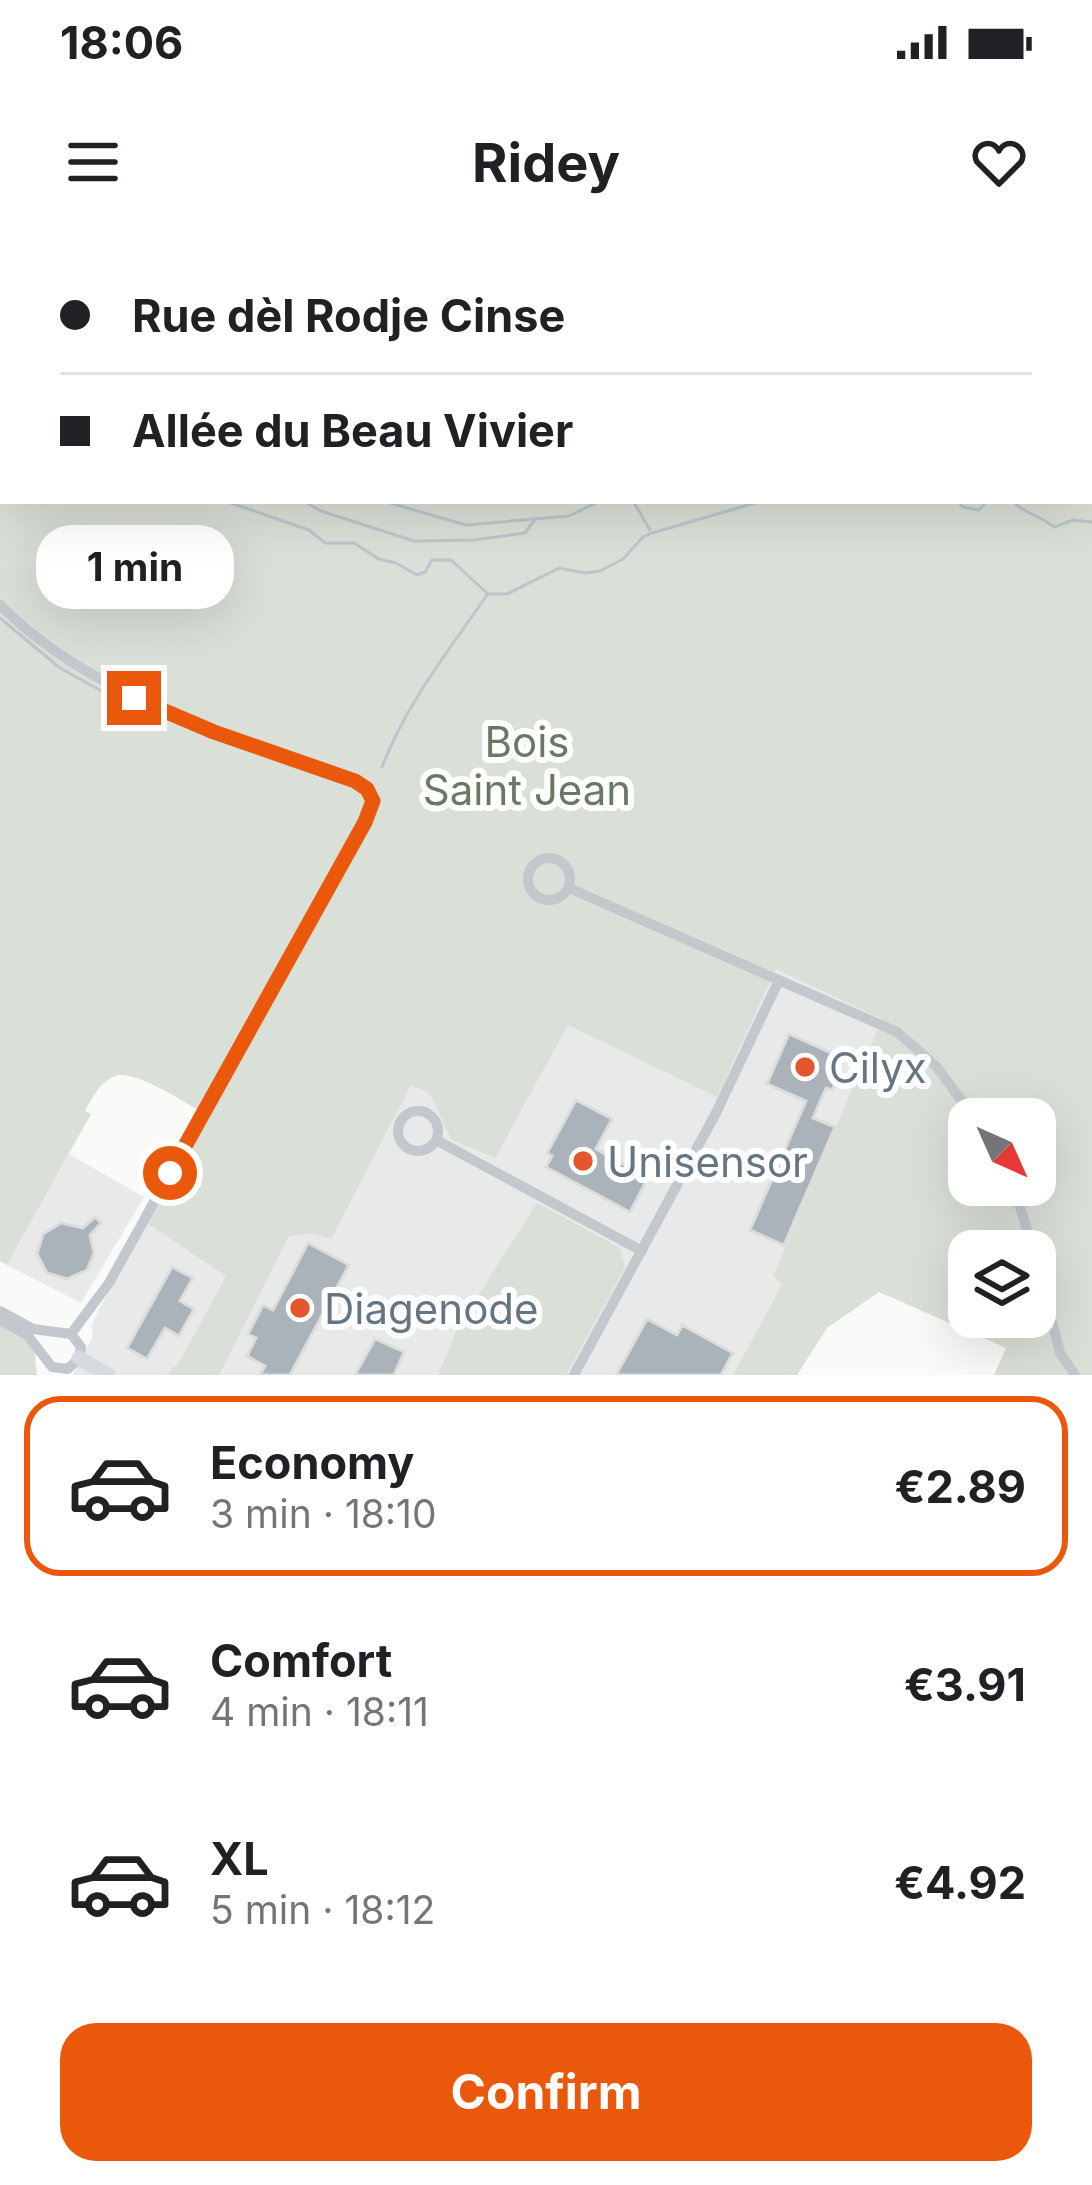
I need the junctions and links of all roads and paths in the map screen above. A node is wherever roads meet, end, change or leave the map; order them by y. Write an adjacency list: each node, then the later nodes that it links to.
1 (0, 605): 10 (street)
2 (569, 888): 2 (street); 3 (street)
3 (779, 980): 4 (street); 6 (street)
4 (961, 1098)
5 (436, 1140): 6 (street)
6 (642, 1251): 16 (street)
7 (0, 1310): 9 (street)
8 (0, 1320): 12 (street)
9 (55, 1333): 10 (street); 12 (street)
10 (71, 1334): 13 (street)
11 (1055, 1338): 17 (street)
12 (44, 1356): 14 (street)
13 (80, 1358): 14 (street); 15 (street)
14 (50, 1371)
15 (108, 1375)
16 (574, 1375)
17 (1075, 1375)

